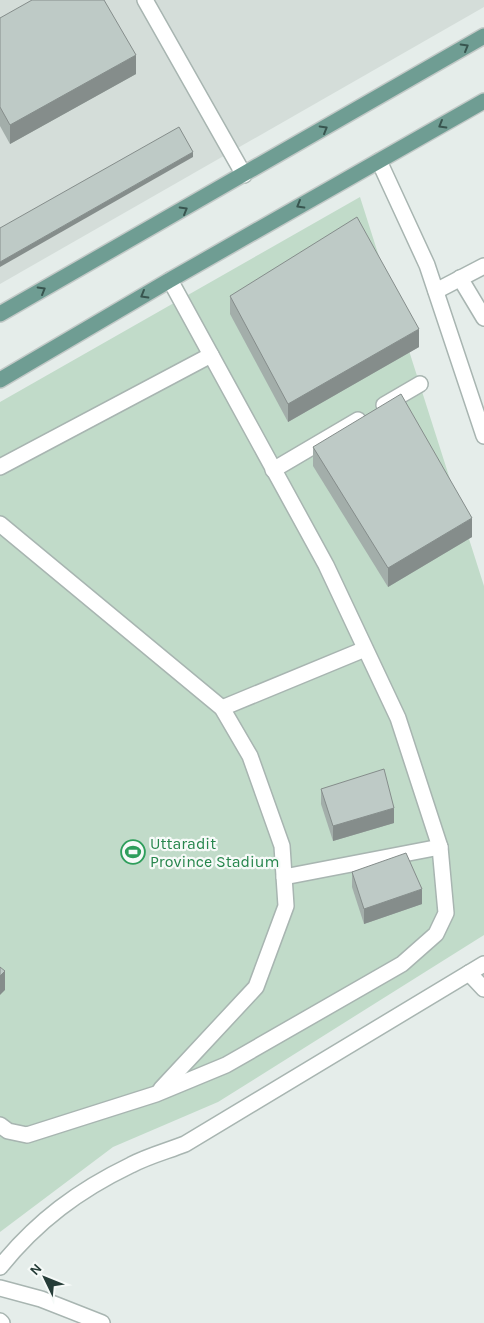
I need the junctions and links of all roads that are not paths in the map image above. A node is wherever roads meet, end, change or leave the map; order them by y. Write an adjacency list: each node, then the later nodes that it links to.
1 (144, 0): 5 (street)
2 (484, 36): 5 (main road, one-way to 2)
3 (482, 106): 4 (main road, one-way to 4)
4 (379, 161): 8 (main road, one-way to 8); 9 (street)
5 (244, 175): 10 (main road, one-way to 5)
6 (484, 266): 7 (street)
7 (460, 278): 9 (street); 11 (street)
8 (170, 280): 12 (street); 13 (main road, one-way to 13)
9 (436, 291): 15 (street)
10 (0, 314)
11 (484, 318)
12 (211, 355): 16 (street); 17 (street)
13 (0, 380)
14 (420, 384): 17 (street)
15 (484, 436)
16 (0, 467)
17 (274, 470): 19 (street)
18 (0, 524): 20 (street)
19 (365, 649): 20 (street); 21 (street)
20 (222, 708): 22 (street)
21 (440, 847): 22 (street); 26 (street)
22 (284, 877): 26 (street)
23 (484, 964): 24 (street)
24 (469, 973): 25 (street); 28 (street)
25 (484, 990)
26 (156, 1094): 27 (street)
27 (0, 1125)
28 (0, 1267)
29 (0, 1288): 30 (street)
30 (102, 1323)

